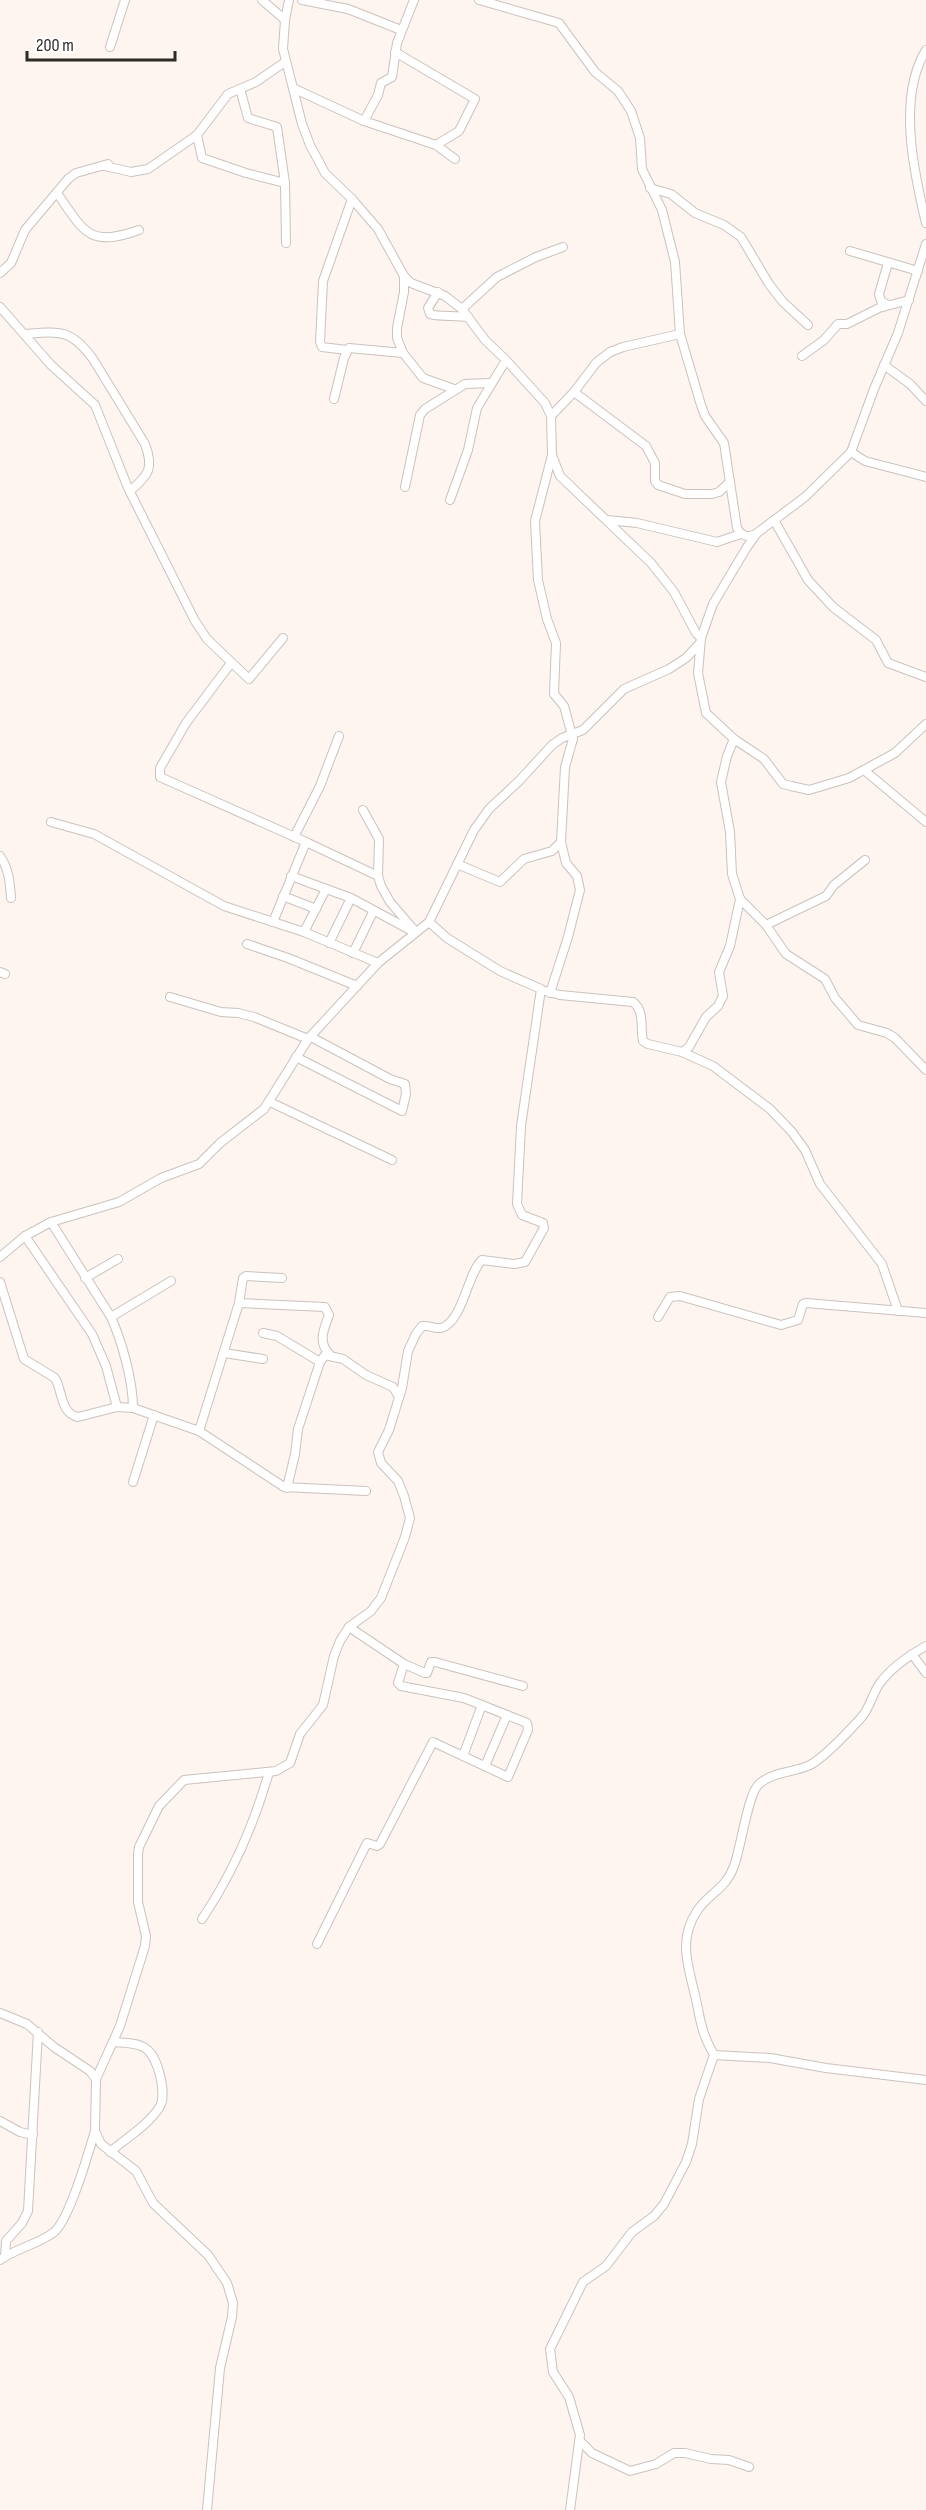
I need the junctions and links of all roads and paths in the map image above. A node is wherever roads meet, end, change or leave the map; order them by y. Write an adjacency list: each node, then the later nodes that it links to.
1 (125, 0): 9 (street)
2 (262, 0): 7 (street)
3 (290, 0): 7 (street)
4 (302, 0): 8 (street)
5 (414, 0): 8 (street)
6 (479, 0): 20 (street)
7 (285, 20): 12 (street)
8 (401, 30): 11 (street)
9 (110, 47)
10 (926, 50): 23 (street)
11 (395, 52): 15 (street); 17 (street)
12 (285, 62): 13 (street); 14 (street)
13 (240, 89): 16 (street); 19 (street)
14 (295, 89): 15 (street); 22 (street)
15 (364, 121): 17 (street)
16 (197, 135): 19 (street); 21 (street)
17 (436, 145): 18 (street)
18 (455, 159)
19 (285, 183): 25 (street)
20 (650, 188): 39 (street); 41 (street)
21 (57, 193): 24 (street); 31 (street)
22 (352, 199): 32 (street); 42 (street)
23 (926, 224)
24 (139, 230)
25 (286, 243)
26 (926, 244): 30 (street)
27 (563, 247): 37 (street)
28 (850, 251): 29 (street)
29 (888, 263): 30 (street); 35 (street)
30 (918, 270): 34 (street)
31 (0, 273)
32 (404, 276): 33 (street); 43 (street)
33 (438, 292): 37 (street); 38 (street)
34 (909, 300): 35 (street); 46 (street)
35 (888, 305): 44 (street)
36 (0, 307): 40 (street)
37 (462, 309): 38 (street)
38 (468, 317): 45 (street)
39 (808, 325)
40 (25, 334): 58 (street); 58 (street)
41 (680, 334): 49 (street); 56 (street)
42 (347, 350): 43 (street); 50 (street)
43 (403, 353): 48 (street)
44 (802, 356)
45 (506, 360): 47 (street); 52 (street)
46 (884, 365): 51 (street); 53 (street)
47 (490, 383): 48 (street); 59 (street)
48 (454, 389): 57 (street)
49 (574, 392): 52 (street); 56 (street)
50 (334, 399)
51 (926, 402)
52 (551, 416): 54 (street)
53 (851, 452): 55 (street); 61 (street)
54 (552, 455): 60 (street); 69 (street)
55 (926, 477)
56 (730, 482): 63 (street)
57 (405, 487)
58 (130, 491): 66 (street)
59 (450, 500)
60 (607, 520): 63 (street); 65 (street)
61 (774, 520): 62 (street); 67 (street)
62 (757, 533): 63 (street); 65 (street)
63 (741, 534)
64 (284, 638): 66 (street)
65 (701, 641): 69 (street); 71 (street)
66 (231, 663): 76 (street)
67 (926, 677)
68 (924, 728): 72 (street)
69 (571, 734): 78 (street); 81 (street)
70 (339, 736): 76 (street)
71 (734, 739): 72 (street); 88 (street)
72 (864, 770): 75 (street)
73 (363, 810): 83 (street)
74 (51, 822): 91 (street)
75 (926, 822)
76 (294, 837): 77 (street)
77 (306, 842): 82 (street); 83 (street)
78 (561, 842): 81 (street); 102 (street)
79 (0, 856): 86 (street)
80 (865, 860): 93 (street)
81 (457, 864): 92 (street)
82 (291, 876): 84 (street); 85 (street)
83 (378, 876): 95 (street)
84 (326, 889): 87 (street); 89 (street)
85 (283, 896): 89 (street); 91 (street)
86 (11, 898)
87 (351, 898): 90 (street); 96 (street)
88 (740, 899): 93 (street); 105 (street)
89 (316, 909): 94 (street)
90 (373, 912): 95 (street); 98 (street)
91 (273, 921): 94 (street)
92 (429, 922): 95 (street); 101 (street)
93 (766, 925): 107 (street)
94 (304, 932): 96 (street)
95 (415, 932): 99 (street)
96 (329, 943): 98 (street)
97 (247, 944): 100 (street)
98 (352, 953): 99 (street)
99 (378, 963): 100 (street)
100 (357, 986): 104 (street)
101 (541, 989): 102 (street); 128 (street)
102 (550, 993): 105 (street)
103 (170, 998): 104 (street)
104 (310, 1038): 106 (street); 106 (street)
105 (682, 1052): 119 (street)
106 (296, 1057): 108 (street)
107 (926, 1070)
108 (270, 1102): 109 (street); 110 (street)
109 (392, 1160)
110 (51, 1222): 111 (street); 114 (street)
111 (25, 1236): 112 (street); 129 (street)
112 (0, 1257)
113 (118, 1259): 114 (street)
114 (85, 1278): 121 (street)
115 (282, 1278): 118 (street)
116 (171, 1281): 121 (street)
117 (0, 1282): 129 (street)
118 (239, 1302): 124 (street); 125 (street)
119 (898, 1311): 120 (street); 122 (street)
120 (926, 1313)
121 (111, 1317): 130 (street)
122 (658, 1317)
123 (263, 1333): 127 (street)
124 (224, 1353): 126 (street); 132 (street)
125 (330, 1355): 127 (street); 128 (street)
126 (263, 1359)
127 (320, 1362): 134 (street)
128 (399, 1397): 136 (street)
129 (117, 1407): 130 (street)
130 (133, 1408): 131 (street)
131 (154, 1415): 132 (street); 133 (street)
132 (199, 1431): 134 (street)
133 (133, 1482)
134 (287, 1488): 135 (street)
135 (366, 1491)
136 (349, 1627): 139 (street); 146 (street)
137 (926, 1646): 138 (street)
138 (912, 1654): 140 (street); 152 (street)
139 (404, 1664): 141 (street); 142 (street)
140 (926, 1673)
141 (523, 1686)
142 (482, 1705): 143 (street); 144 (street)
143 (507, 1715): 145 (street); 145 (street)
144 (464, 1755): 145 (street); 148 (street)
145 (486, 1766)
146 (269, 1772): 147 (street); 151 (street)
147 (202, 1919)
148 (317, 1944)
149 (0, 2013): 150 (street)
150 (38, 2032): 153 (street); 157 (street)
151 (112, 2042): 153 (street); 158 (street)
152 (714, 2055): 154 (street); 160 (street)
153 (96, 2079): 156 (street)
154 (926, 2080)
155 (0, 2121): 157 (street)
156 (95, 2131): 158 (street); 159 (street)
157 (33, 2134): 159 (street)
158 (110, 2152): 162 (street)
159 (2, 2258)
160 (581, 2442): 161 (street); 163 (street)
161 (749, 2468)
162 (207, 2510)
163 (570, 2510)

